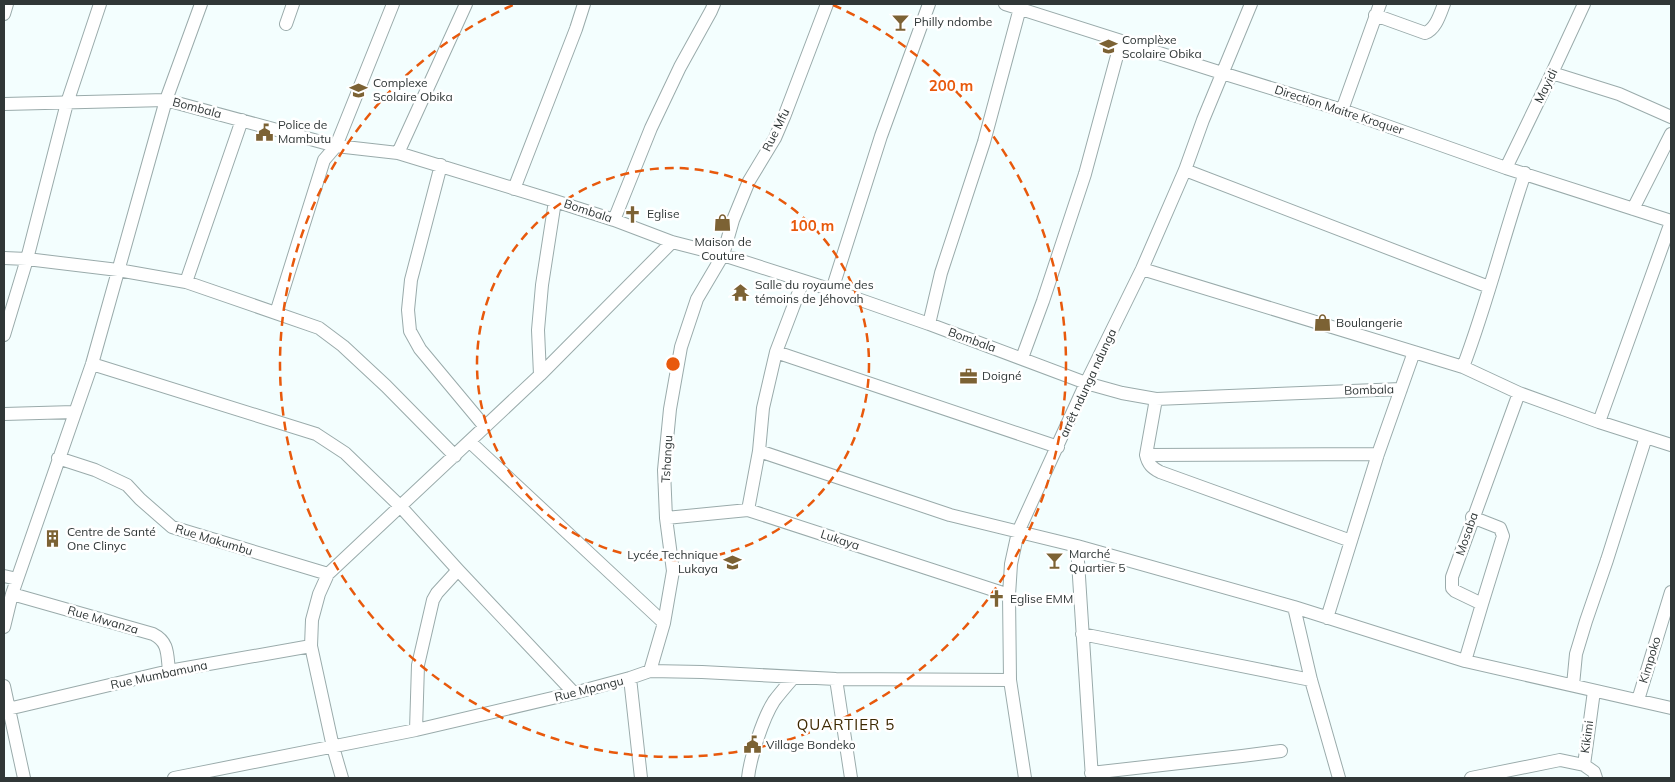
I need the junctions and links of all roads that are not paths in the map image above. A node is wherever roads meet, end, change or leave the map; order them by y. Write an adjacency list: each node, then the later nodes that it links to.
1 (7, 4): 17 (street)
2 (100, 4): 23 (street)
3 (201, 4): 22 (street)
4 (294, 4): 18 (street)
5 (393, 4): 29 (street)
6 (466, 4): 30 (street)
7 (584, 4): 35 (street)
8 (714, 4): 38 (street)
9 (827, 4): 41 (street, Rue Mfu)
10 (929, 4): 49 (street)
11 (1005, 4): 15 (street, Direction Maitre Kroquer)
12 (1251, 4): 20 (street, arrêt ndunga ndunga)
13 (1444, 4): 16 (street)
14 (1584, 4): 21 (street, Mayidi)
15 (1020, 8): 19 (street, Direction Maitre Kroquer); 51 (street)
16 (1378, 10): 25 (street)
17 (4, 14)
18 (286, 24)
19 (1121, 41): 20 (street, Direction Maitre Kroquer); 55 (street)
20 (1222, 73): 25 (street, Direction Maitre Kroquer); 33 (street, arrêt ndunga ndunga)
21 (1552, 73): 26 (street); 32 (street, Mayidi)
22 (166, 100): 23 (street, Bombala); 27 (street, Bombala); 45 (street)
23 (67, 103): 24 (street, Bombala); 43 (street)
24 (4, 104)
25 (1342, 110): 32 (street, Direction Maitre Kroquer)
26 (1671, 117)
27 (242, 120): 29 (street, Bombala); 47 (street)
28 (1671, 134): 37 (street)
29 (336, 146): 30 (street, Bombala); 50 (street)
30 (398, 153): 31 (street, Bombala)
31 (441, 165): 35 (street, Bombala); 66 (street)
32 (1506, 168): 34 (street, Direction Maitre Kroquer)
33 (1185, 170): 44 (street, arrêt ndunga ndunga); 48 (street)
34 (1525, 174): 37 (street, Direction Maitre Kroquer); 48 (street)
35 (514, 189): 36 (street, Bombala)
36 (555, 201): 38 (street, Bombala); 58 (street)
37 (1633, 208): 39 (street, Direction Maitre Kroquer)
38 (614, 220): 40 (street, Bombala)
39 (1671, 221): 65 (street)
40 (672, 242): 41 (street, Bombala); 58 (street)
41 (723, 255): 46 (street, Bombala); 79 (street, Tshangu)
42 (4, 258): 43 (street)
43 (27, 259): 45 (street); 52 (street)
44 (1142, 269): 54 (street); 59 (street, arrêt ndunga ndunga)
45 (118, 270): 47 (street); 56 (street)
46 (803, 281): 49 (street, Bombala); 53 (street)
47 (186, 282): 50 (street)
48 (1490, 287): 57 (street)
49 (832, 290): 51 (street, Bombala)
50 (276, 312): 74 (street)
51 (929, 324): 55 (street, Bombala)
52 (4, 335)
53 (776, 352): 70 (street); 71 (street)
54 (1414, 352): 57 (street); 60 (street)
55 (1022, 358): 59 (street, Bombala)
56 (92, 364): 63 (street); 76 (street)
57 (1464, 367): 61 (street)
58 (540, 375): 66 (street)
59 (1086, 383): 62 (street, Bombala); 70 (street, arrêt ndunga ndunga)
60 (1401, 389): 62 (street, Bombala); 72 (street)
61 (1519, 393): 65 (street); 78 (street, Mosaba)
62 (1156, 399): 73 (street)
63 (74, 412): 64 (street); 75 (street)
64 (4, 414)
65 (1599, 422): 67 (street)
66 (486, 426): 68 (street)
67 (1646, 437): 69 (street); 105 (street)
68 (470, 442): 74 (street); 93 (street)
69 (1671, 444)
70 (1058, 446): 80 (street, arrêt ndunga ndunga)
71 (759, 451): 77 (street); 80 (street)
72 (1378, 454): 73 (street); 81 (street)
73 (1146, 455): 81 (street)
74 (455, 456): 76 (street)
75 (58, 458): 84 (street, Rue Makumbu); 86 (street)
76 (401, 507): 83 (street); 84 (street)
77 (748, 510): 79 (street, Lukaya); 89 (street, Lukaya)
78 (1472, 517): 90 (street, Mosaba); 90 (street)
79 (666, 518): 93 (street, Tshangu)
80 (1018, 532): 82 (street); 89 (street, arrêt ndunga ndunga)
81 (1351, 541): 92 (street)
82 (1077, 546): 91 (street); 95 (street)
83 (458, 570): 108 (street); 113 (street)
84 (328, 574): 96 (street)
85 (4, 576): 86 (street)
86 (17, 579): 88 (street)
87 (1671, 592): 109 (street, Kimpoko)
88 (12, 594): 94 (street); 98 (street, Rue Mwanza)
89 (1009, 595): 103 (street, arrêt ndunga ndunga)
90 (1482, 604): 97 (street)
91 (1294, 607): 92 (street); 104 (street)
92 (1327, 618): 97 (street)
93 (664, 623): 99 (street, Tshangu)
94 (4, 627)
95 (1082, 634): 104 (street); 117 (street)
96 (311, 646): 98 (street, Rue Mumbamuna); 114 (street)
97 (1465, 660): 105 (street)
98 (169, 671): 111 (street, Rue Mumbamuna)
99 (650, 671): 100 (street, Rue Mpangu); 101 (street, Rue Mpangu)
100 (794, 677): 102 (street, Rue Mpangu); 122 (street)
101 (630, 678): 108 (street, Rue Mpangu); 121 (street)
102 (836, 678): 103 (street, Rue Mpangu); 123 (street)
103 (1010, 680): 124 (street, arrêt ndunga ndunga)
104 (1311, 680): 125 (street)
105 (1573, 685): 107 (street)
106 (4, 686): 111 (street)
107 (1594, 691): 109 (street); 116 (street, Kikimi)
108 (574, 693): 113 (street, Rue Mpangu)
109 (1638, 700): 110 (street)
110 (1671, 708)
111 (8, 709): 112 (street)
112 (7, 723): 118 (street)
113 (416, 730): 114 (street, Rue Mpangu)
114 (333, 747): 119 (street, Rue Mpangu); 120 (street)
115 (1281, 751): 117 (street)
116 (1584, 764): 126 (street); 127 (street, Kikimi)
117 (1091, 775)
118 (24, 778)
119 (174, 778)
120 (342, 778)
121 (641, 778)
122 (748, 778)
123 (851, 778)
124 (1024, 778)
125 (1338, 778)
126 (1471, 778)
127 (1596, 778)

